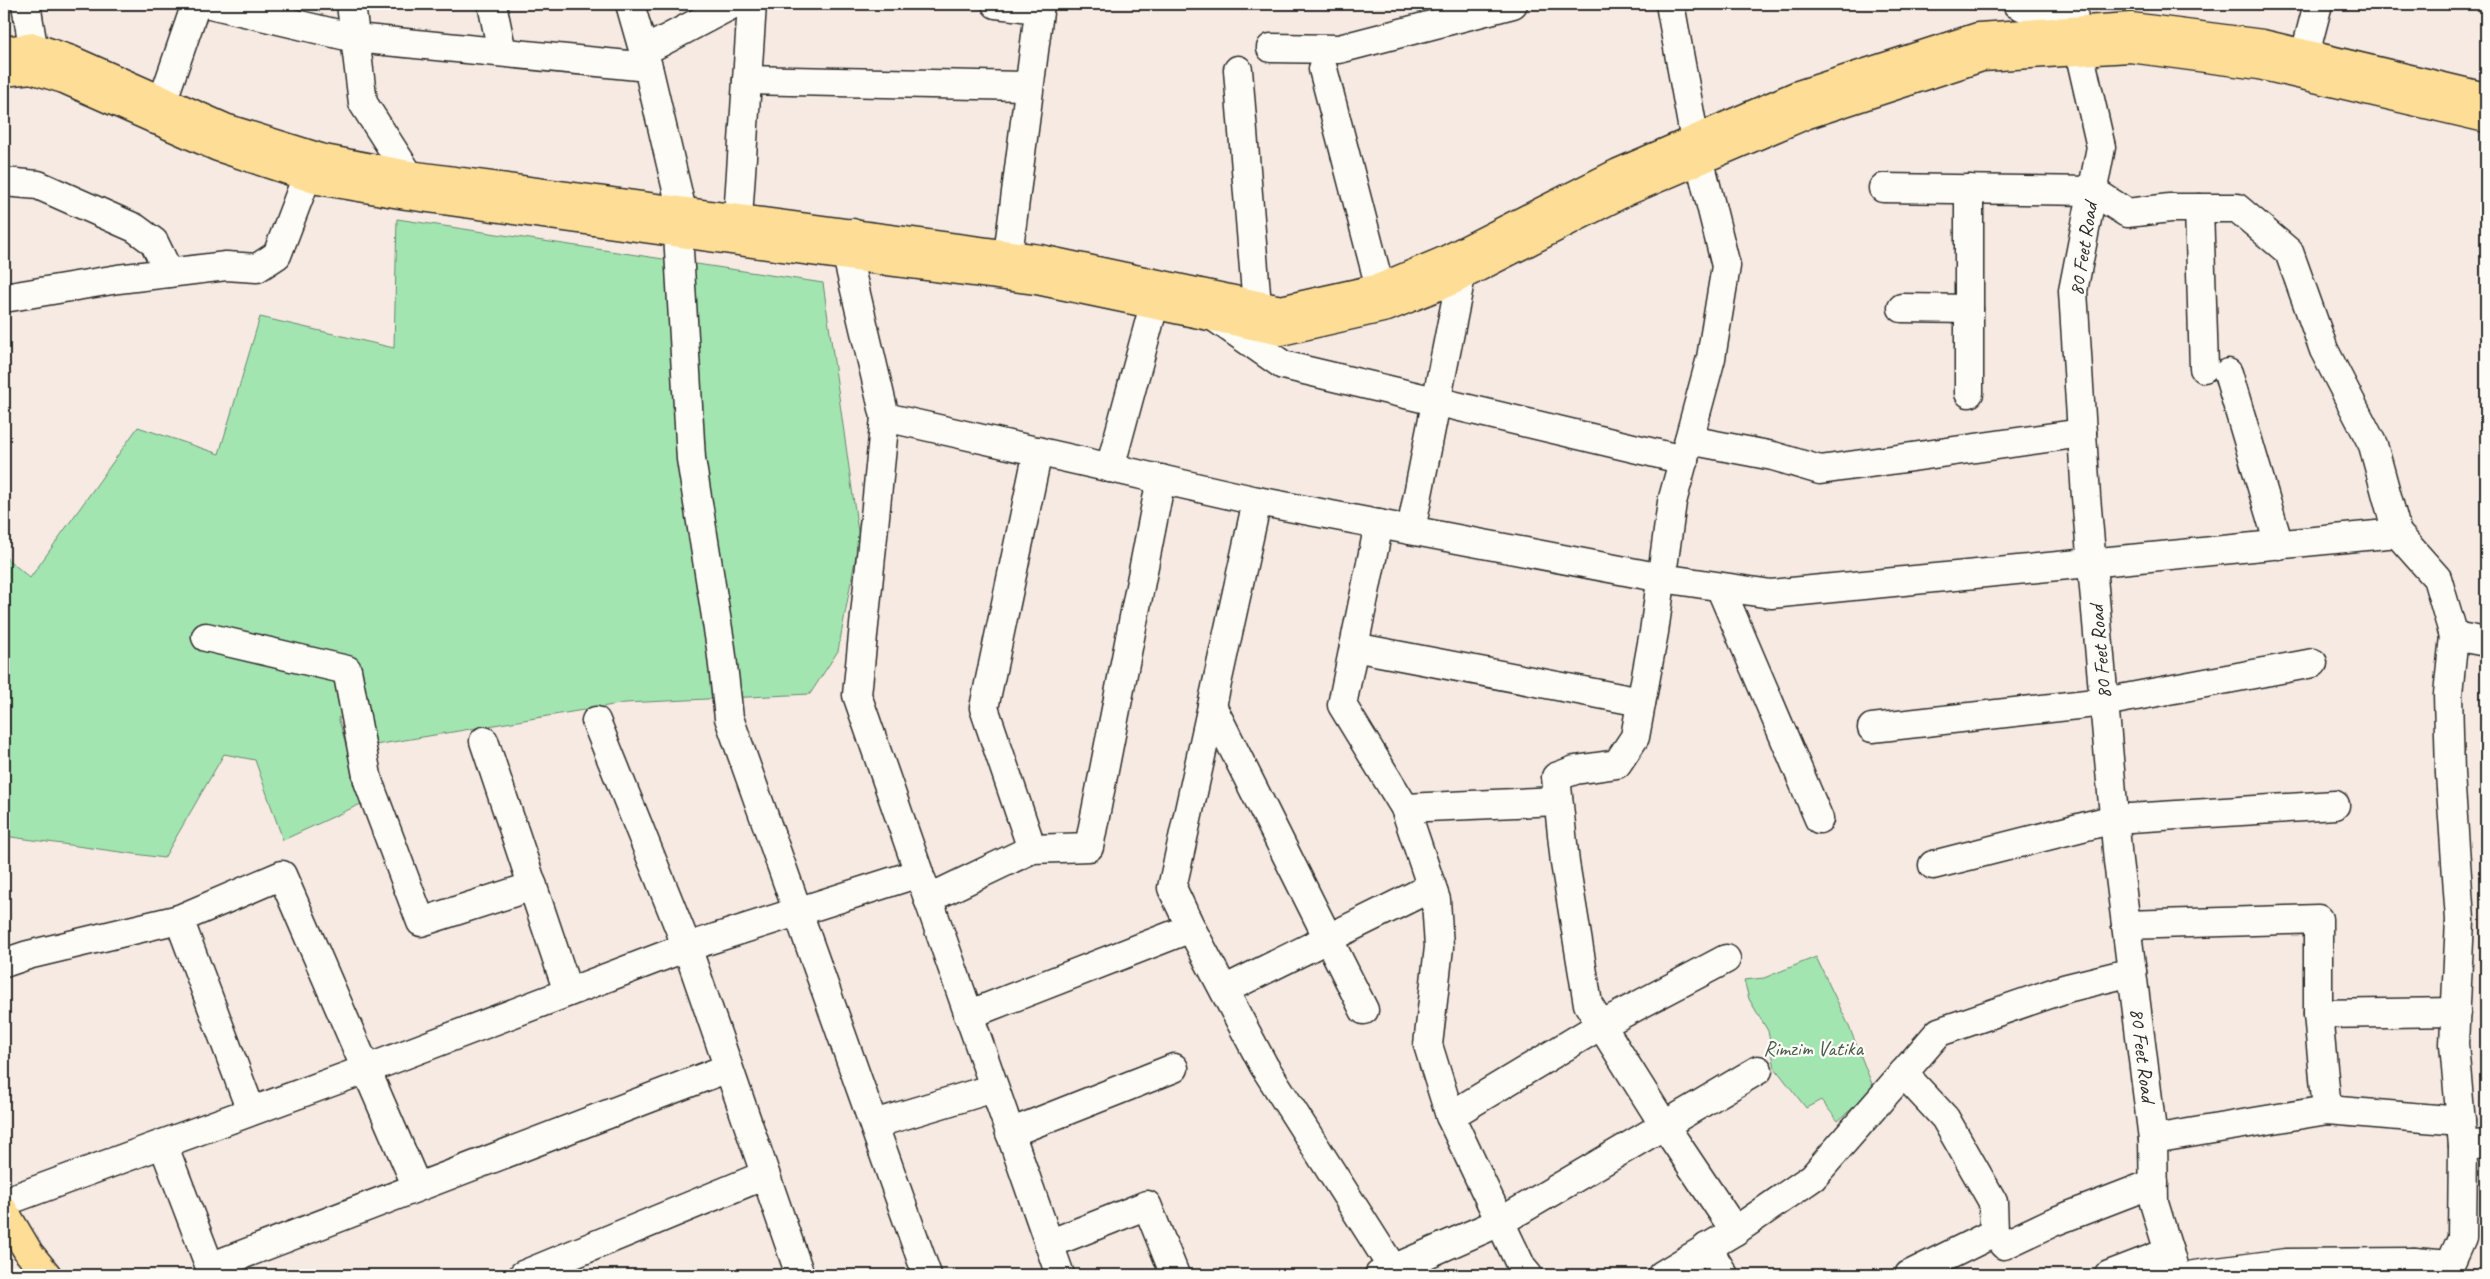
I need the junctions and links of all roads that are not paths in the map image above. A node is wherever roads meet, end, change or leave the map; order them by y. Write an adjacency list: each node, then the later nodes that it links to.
1 (26, 4): 16 (street)
2 (212, 4): 15 (street); 28 (street)
3 (351, 4): 15 (street)
4 (492, 4): 19 (street)
5 (630, 4): 21 (street)
6 (733, 4): 21 (street)
7 (752, 4): 25 (street)
8 (996, 4): 13 (street)
9 (1513, 4): 17 (street)
10 (1670, 4): 30 (street)
11 (2017, 4): 14 (street)
12 (2318, 4): 20 (street)
13 (1039, 6): 26 (street)
14 (2076, 28): 20 (highway); 29 (highway); 30 (highway); 36 (street, 80 Feet Road)
15 (355, 38): 19 (street); 31 (street)
16 (33, 48): 18 (highway); 28 (highway)
17 (1271, 48)
18 (4, 51)
19 (502, 52): 21 (street)
20 (2304, 54): 27 (highway)
21 (646, 59): 39 (street)
22 (1323, 69): 44 (street)
23 (1238, 70): 47 (street)
24 (4, 72): 28 (highway)
25 (747, 80): 26 (street); 38 (street)
26 (1029, 86): 41 (street)
27 (2486, 97)
28 (160, 110): 31 (highway); 32 (highway)
29 (2486, 118)
30 (1697, 151): 43 (highway); 44 (highway); 55 (street)
31 (409, 175): 39 (highway)
32 (307, 176): 39 (highway); 42 (street)
33 (4, 182): 42 (street)
34 (1883, 188): 35 (street)
35 (1969, 189): 36 (street); 49 (street)
36 (2093, 191): 37 (street); 54 (street, 80 Feet Road)
37 (2199, 208): 62 (street); 63 (street)
38 (738, 218): 39 (highway); 40 (highway)
39 (680, 222): 40 (highway); 89 (street)
40 (849, 245): 41 (highway); 46 (highway); 53 (street)
41 (1008, 255): 47 (highway)
42 (169, 273): 45 (street)
43 (1461, 276): 50 (highway); 52 (street)
44 (1380, 288): 47 (highway)
45 (4, 298)
46 (1154, 305): 50 (highway); 57 (street)
47 (1257, 306)
48 (1902, 308): 49 (street)
49 (1969, 309): 51 (street)
50 (1217, 319): 52 (street)
51 (1969, 393)
52 (1438, 402): 55 (street); 61 (street)
53 (885, 417): 56 (street); 85 (street)
54 (2082, 432): 55 (street); 64 (street, 80 Feet Road)
55 (1686, 450): 65 (street)
56 (1038, 451): 57 (street); 83 (street)
57 (1110, 468): 58 (street)
58 (1161, 479): 59 (street); 83 (street)
59 (1258, 501): 60 (street); 74 (street)
60 (1379, 524): 61 (street); 70 (street)
61 (1411, 530): 65 (street)
62 (2397, 533): 63 (street); 67 (street)
63 (2279, 545): 64 (street)
64 (2092, 563): 66 (street); 73 (street, 80 Feet Road)
65 (1662, 578): 66 (street); 72 (street)
66 (1720, 587): 81 (street)
67 (2454, 636): 69 (street); 101 (street)
68 (206, 637): 86 (street)
69 (2486, 642)
70 (1354, 647): 72 (street); 80 (street)
71 (2313, 663): 73 (street)
72 (1641, 702): 78 (street)
73 (2104, 702): 76 (street); 82 (street, 80 Feet Road)
74 (1212, 706): 92 (street); 93 (street)
75 (596, 721): 94 (street)
76 (1872, 728)
77 (484, 741): 86 (street)
78 (1558, 801): 80 (street); 104 (street)
79 (2335, 806): 82 (street)
80 (1405, 808): 87 (street)
81 (1819, 819)
82 (2114, 819): 84 (street); 91 (street, 80 Feet Road)
83 (1032, 849): 88 (street)
84 (1933, 865)
85 (919, 873): 88 (street); 89 (street)
86 (533, 886): 99 (street)
87 (1432, 887): 93 (street); 113 (street)
88 (928, 899): 102 (street)
89 (798, 912): 94 (street); 114 (street)
90 (179, 919): 96 (street); 107 (street); 112 (street)
91 (2126, 925): 97 (street, 80 Feet Road); 103 (street)
92 (1191, 928): 98 (street); 102 (street)
93 (1328, 937): 98 (street); 100 (street)
94 (687, 947): 99 (street); 105 (street)
95 (1726, 959): 104 (street)
96 (4, 963)
97 (2132, 972): 109 (street); 118 (street, 80 Feet Road)
98 (1224, 990): 134 (street)
99 (568, 992): 107 (street)
100 (1364, 1010)
101 (2456, 1012): 103 (street); 117 (street)
102 (968, 1014): 110 (street)
103 (2318, 1014): 111 (street)
104 (1601, 1025): 113 (street); 115 (street)
105 (728, 1068): 120 (street); 122 (street)
106 (1174, 1068): 116 (street)
107 (366, 1069): 112 (street); 122 (street)
108 (1758, 1070): 115 (street)
109 (1903, 1073): 127 (street); 128 (street)
110 (994, 1088): 114 (street); 116 (street)
111 (2327, 1110): 117 (street); 118 (street)
112 (251, 1111): 119 (street)
113 (1450, 1116): 126 (street)
114 (874, 1124): 139 (street)
115 (1664, 1125): 126 (street); 127 (street)
116 (1010, 1133): 129 (street)
117 (2470, 1137): 133 (street)
118 (2153, 1139): 121 (street, 80 Feet Road)
119 (163, 1144): 122 (street); 124 (street)
120 (765, 1175): 137 (street); 138 (street)
121 (2154, 1183): 128 (street); 131 (street, 80 Feet Road)
122 (417, 1187)
123 (1149, 1198): 129 (street)
124 (4, 1202)
125 (4, 1211): 136 (highway)
126 (1500, 1222): 134 (street); 142 (street)
127 (1735, 1231): 130 (street)
128 (1994, 1233): 144 (street)
129 (1048, 1242): 140 (street); 141 (street)
130 (1707, 1247): 135 (street); 143 (street)
131 (2173, 1264): 145 (street)
132 (2408, 1268): 133 (street); 146 (street)
133 (2450, 1270)
134 (1390, 1273)
135 (1661, 1274)
136 (47, 1275)
137 (523, 1275)
138 (800, 1275)
139 (927, 1275)
140 (1060, 1275)
141 (1174, 1275)
142 (1528, 1275)
143 (1724, 1275)
144 (1909, 1275)
145 (2109, 1275)
146 (2194, 1275)

